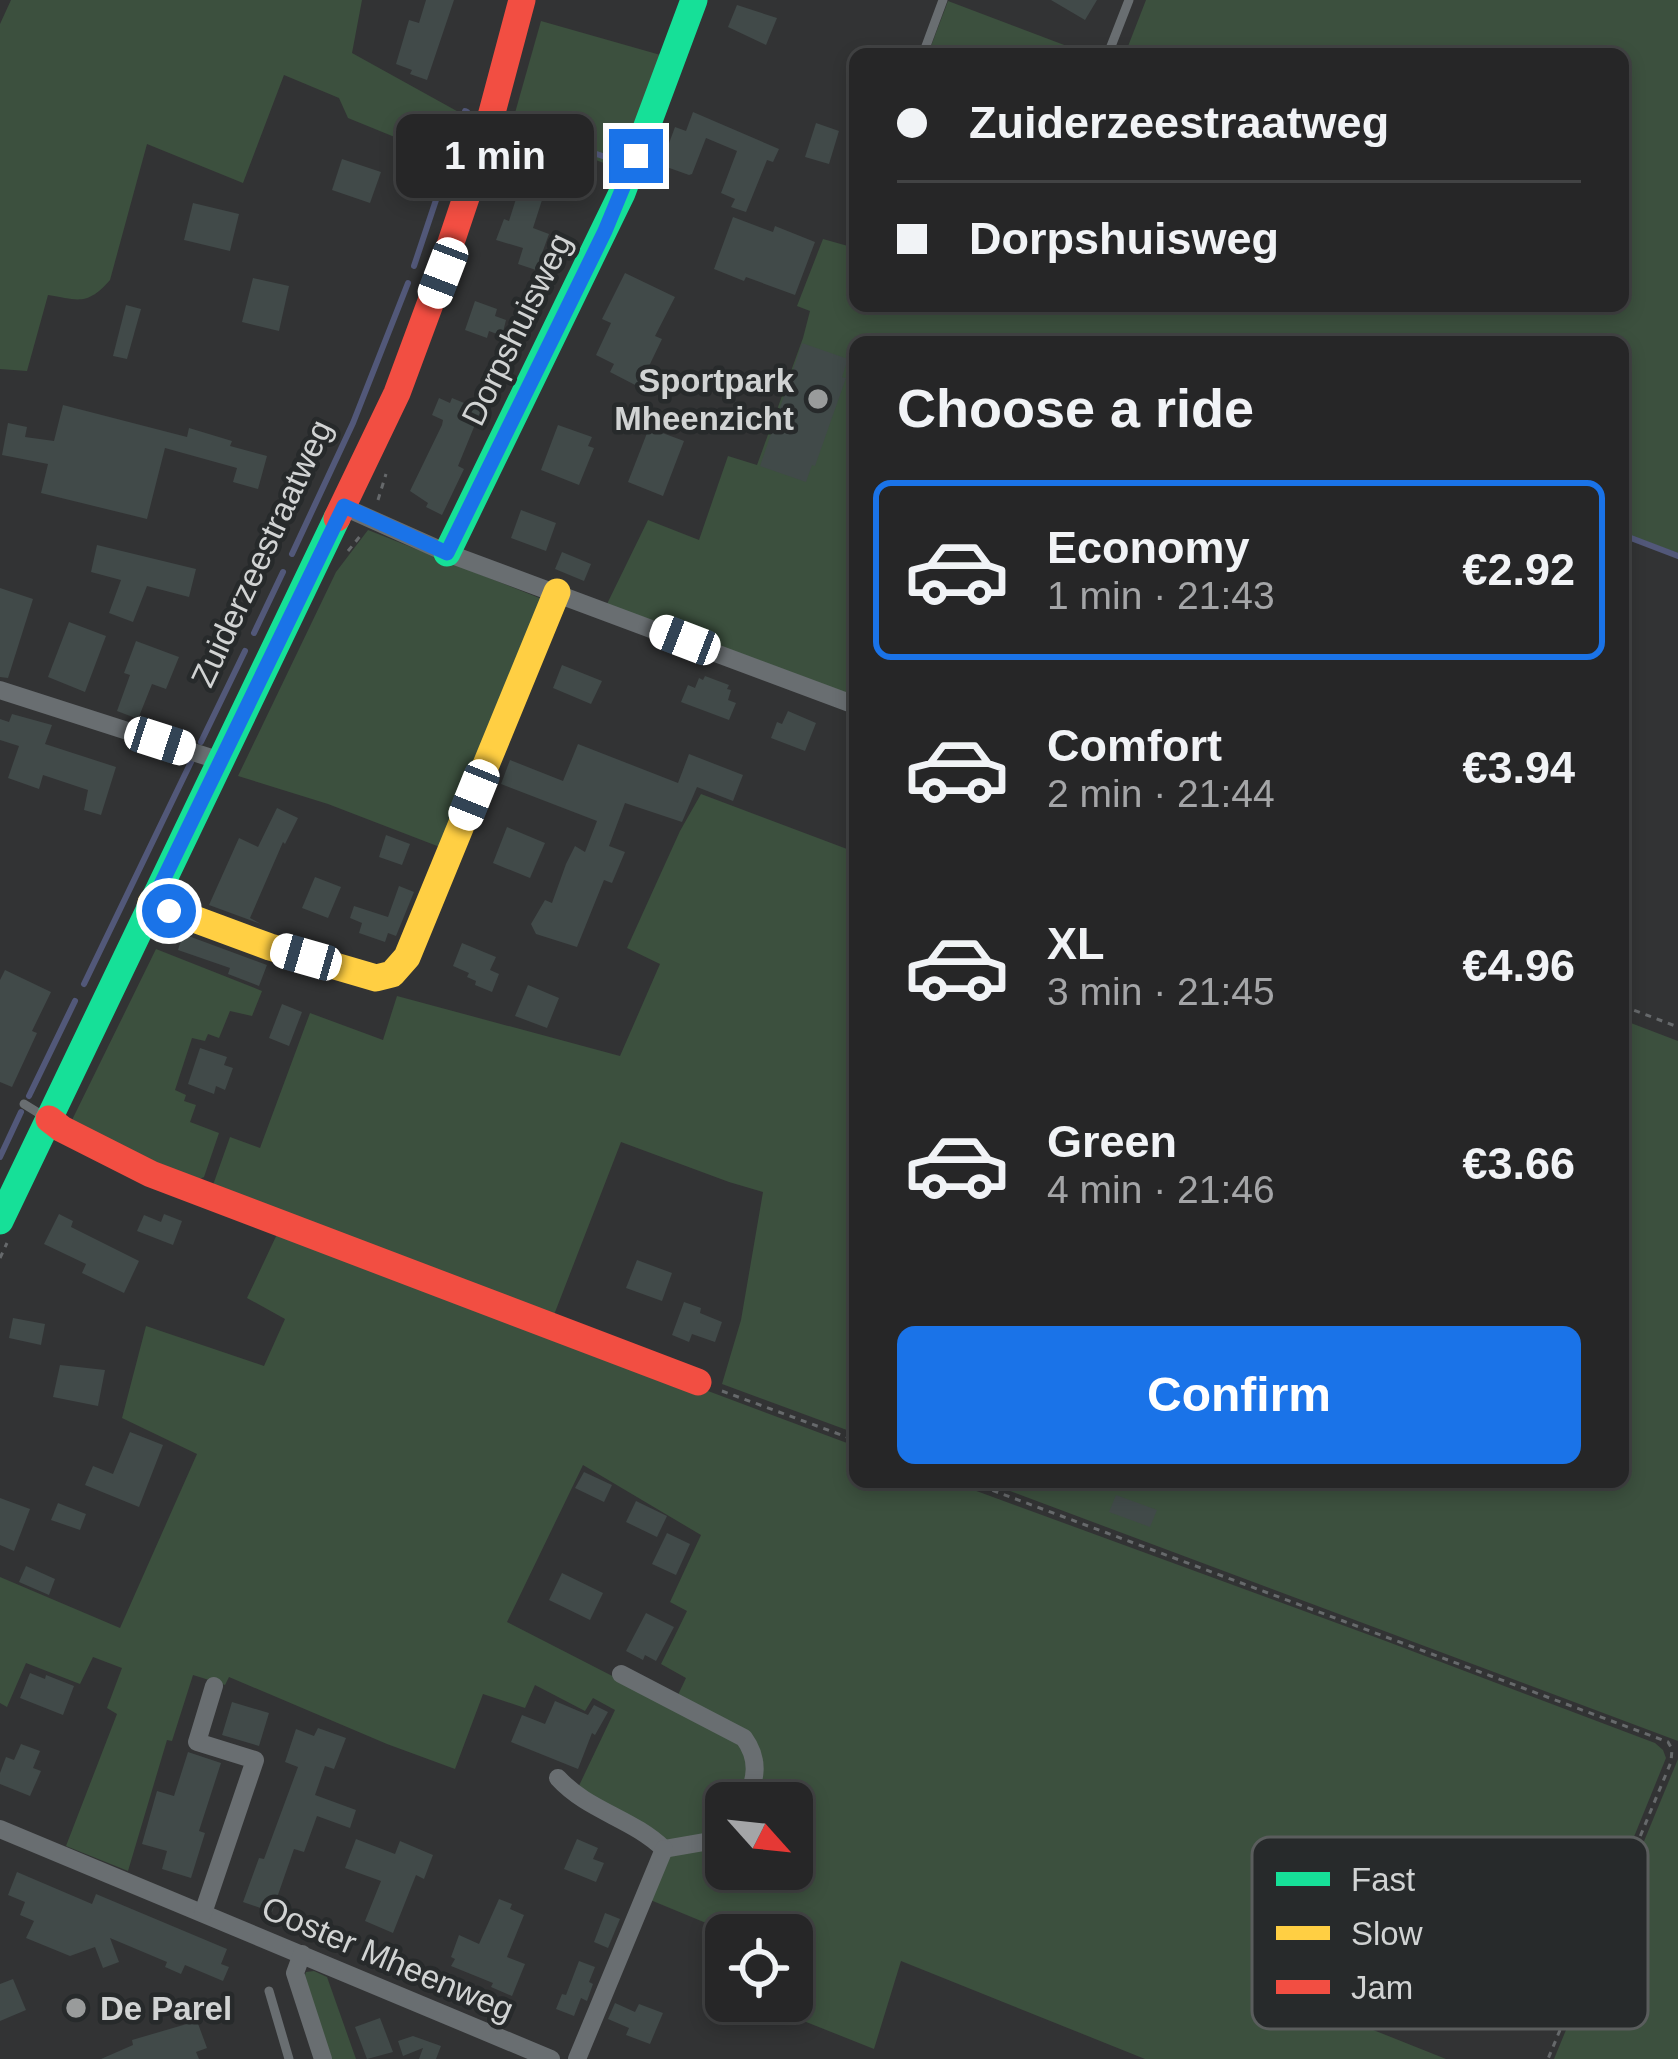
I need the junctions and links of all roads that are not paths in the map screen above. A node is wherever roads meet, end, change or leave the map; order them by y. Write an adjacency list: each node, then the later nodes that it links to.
1 (522, 0): 7 (street, Zuiderzeestraatweg)
2 (694, 0): 8 (street, Dorpshuisweg)
3 (943, 0): 5 (lane)
4 (1130, 0): 6 (lane)
5 (925, 48)
6 (1110, 48)
7 (344, 506): 8 (street); 12 (street, Zuiderzeestraatweg)
8 (447, 553): 9 (street)
9 (557, 592): 11 (street); 13 (street)
10 (0, 690): 12 (street)
11 (849, 703)
12 (221, 761): 13 (street, Zuiderzeestraatweg)
13 (152, 903): 15 (street, Zuiderzeestraatweg)
14 (24, 1104): 15 (lane)
15 (49, 1119): 16 (street, Zuiderzeestraatweg); 17 (street)
16 (0, 1221)
17 (698, 1382)
18 (621, 1674): 21 (street)
19 (214, 1686): 25 (street)
20 (558, 1778): 24 (street)
21 (751, 1782)
22 (0, 1829): 25 (street, Ooster Mheenweg)
23 (705, 1842): 24 (street)
24 (664, 1849): 31 (street)
25 (203, 1913): 26 (street, Ooster Mheenweg)
26 (302, 1954): 29 (street); 30 (street, Ooster Mheenweg)
27 (269, 1991): 28 (lane)
28 (289, 2059)
29 (323, 2059)
30 (550, 2059)
31 (577, 2059)

